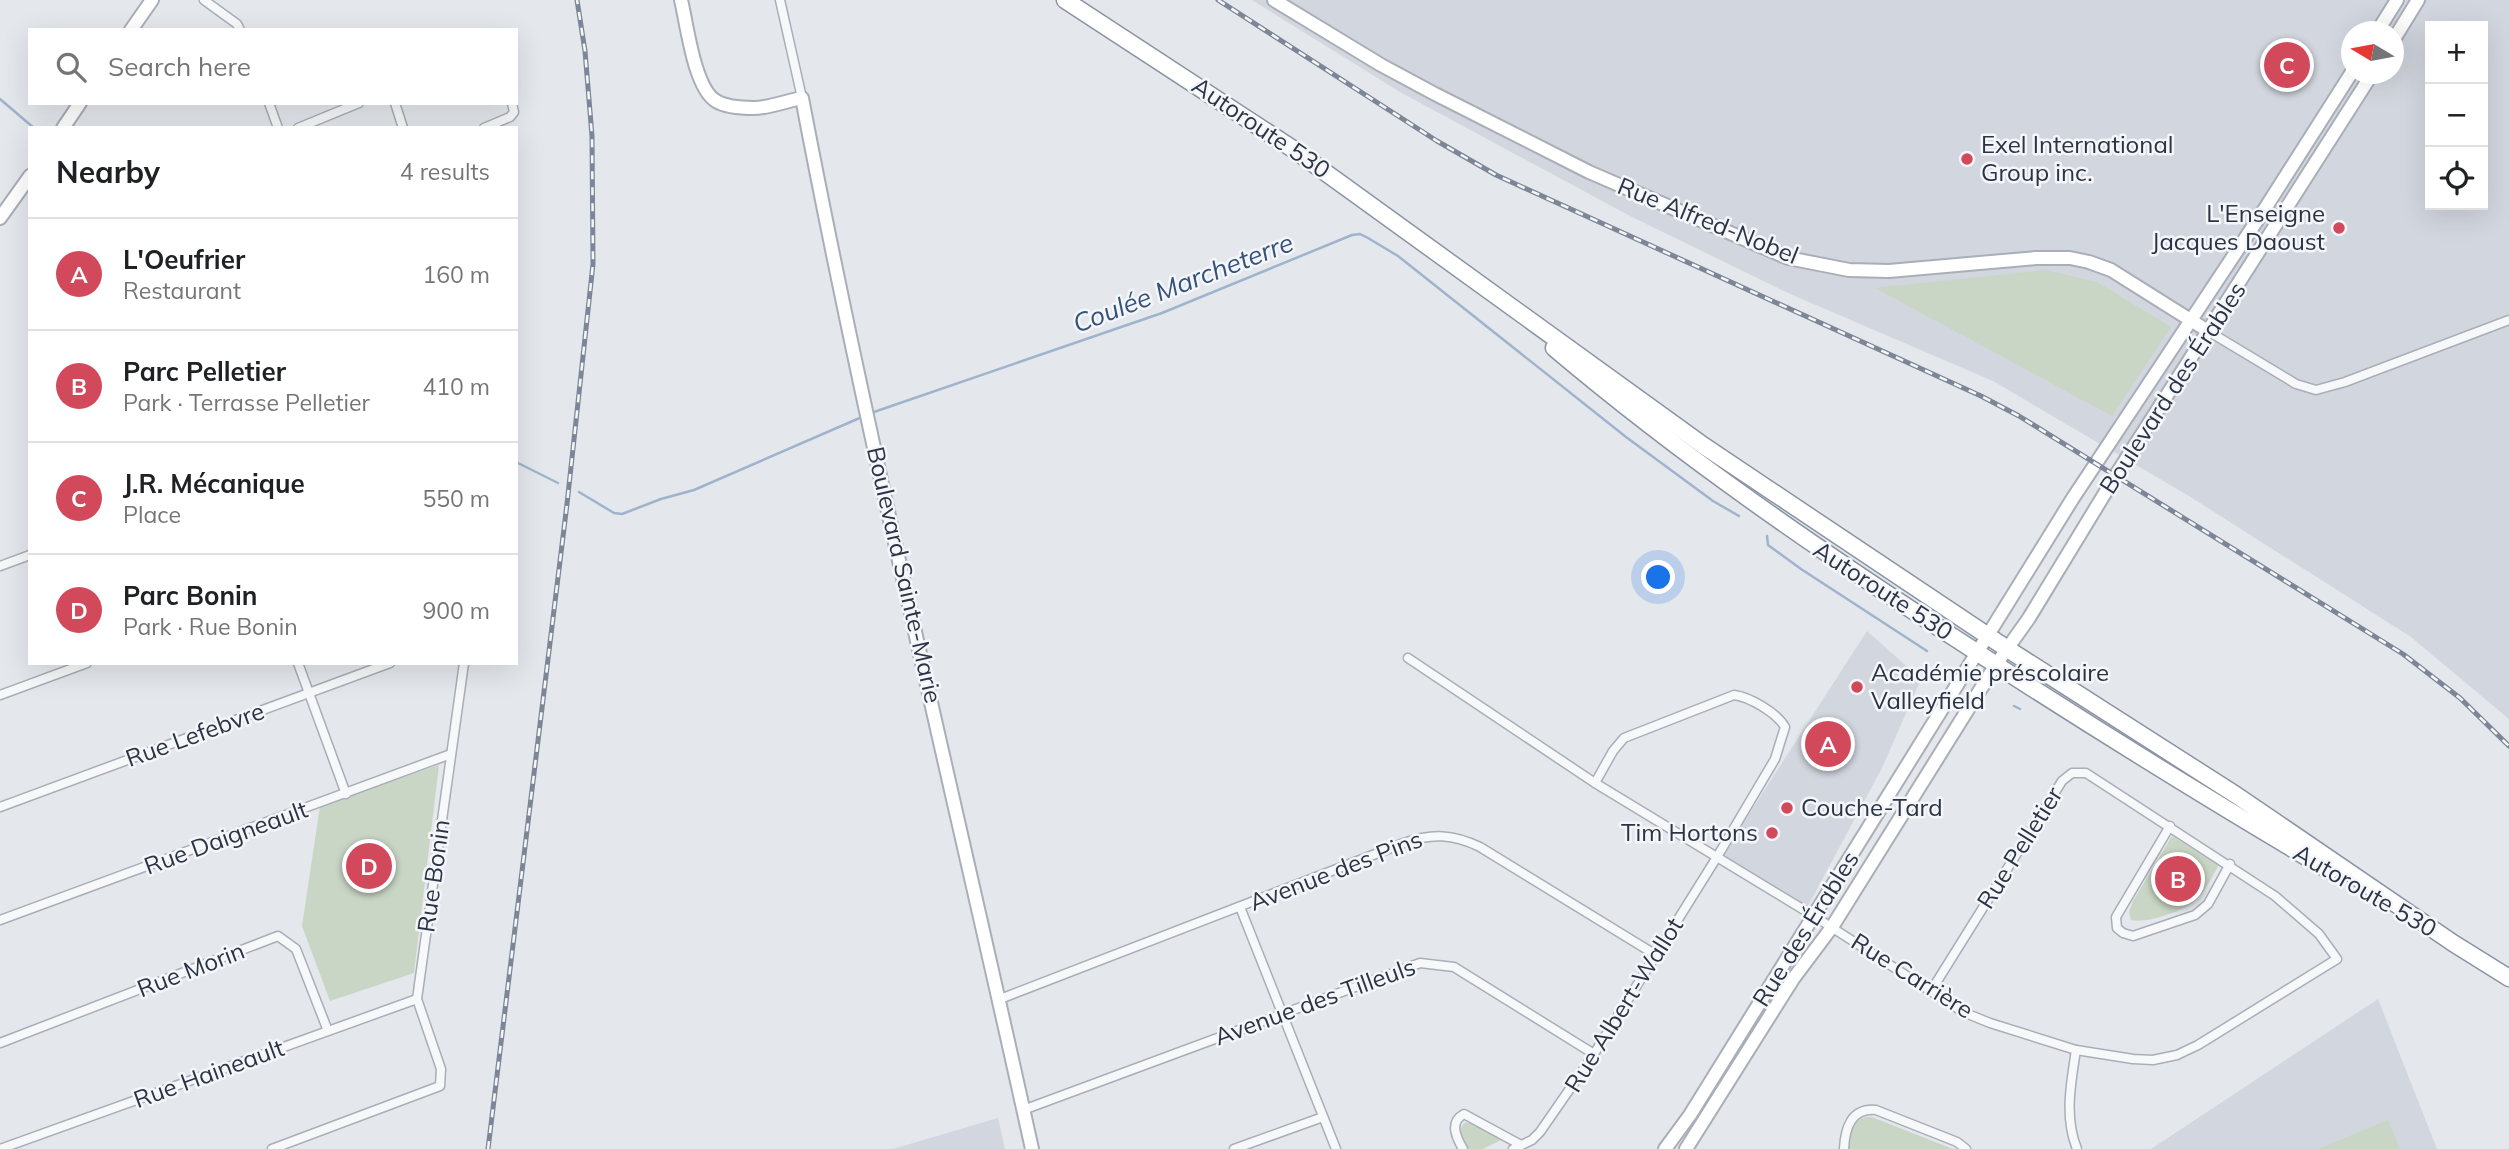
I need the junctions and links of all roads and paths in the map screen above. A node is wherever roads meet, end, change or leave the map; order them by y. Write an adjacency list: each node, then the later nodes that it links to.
1 (152, 0): 11 (street)
2 (204, 0): 12 (street)
3 (681, 0): 15 (street)
4 (780, 0): 15 (street, Boulevard Sainte-Marie)
5 (1065, 0): 28 (highway, Autoroute 530)
6 (1274, 0): 29 (street, Rue Alfred-Nobel)
7 (2397, 0): 9 (street)
8 (2418, 0): 10 (street)
9 (2384, 21)
10 (2404, 22)
11 (132, 28)
12 (239, 28)
13 (2343, 84): 29 (street, Boulevard des Érables)
14 (2366, 84): 31 (street, Boulevard des Érables)
15 (802, 98): 62 (street, Boulevard Sainte-Marie)
16 (79, 105): 21 (street)
17 (270, 105): 22 (street)
18 (354, 105): 23 (street)
19 (395, 105): 24 (street)
20 (512, 105): 25 (street)
21 (64, 126)
22 (277, 126)
23 (303, 126)
24 (402, 126)
25 (489, 126)
26 (28, 179): 27 (street)
27 (0, 218)
28 (1452, 262): 34 (highway, Autoroute 530); 36 (highway, Autoroute 530)
29 (2192, 320): 31 (street, Rue Alfred-Nobel); 34 (street, Boulevard des Érables)
30 (2509, 320): 31 (street)
31 (2208, 331): 35 (street, Boulevard des Érables)
32 (28, 556): 33 (street)
33 (0, 566)
34 (1988, 635): 35 (highway, Autoroute 530); 36 (street, Rue des Érables)
35 (2006, 648): 42 (street, Boulevard des Érables); 56 (highway, Autoroute 530)
36 (1977, 652): 42 (highway, Autoroute 530); 53 (street, Rue des Érables)
37 (1408, 658): 46 (street, Rue Carrière)
38 (82, 665): 44 (street)
39 (299, 665): 43 (street)
40 (385, 665): 43 (street, Rue Lefebvre)
41 (464, 665): 45 (street, Rue Bonin)
42 (1995, 666): 55 (street, Rue des Érables); 56 (highway, Autoroute 530)
43 (309, 693): 47 (street); 48 (street, Rue Lefebvre)
44 (0, 695)
45 (451, 754): 47 (street, Rue Daigneault); 61 (street, Rue Bonin)
46 (1595, 783): 50 (street, Rue Carrière); 50 (street, Rue Albert-Wallot)
47 (346, 794): 54 (street, Rue Daigneault)
48 (0, 807)
49 (2170, 826): 51 (street, Rue Pelletier); 51 (street); 60 (street, Rue Pelletier)
50 (1717, 857): 53 (street, Rue Carrière); 57 (street, Rue Albert-Wallot)
51 (2231, 864): 58 (street, Rue Pelletier)
52 (1240, 907): 57 (street, Avenue des Pins); 62 (street, Avenue des Pins); 63 (street)
53 (1814, 916): 55 (street, Rue Carrière); 77 (street, Rue des Érables)
54 (0, 920)
55 (1832, 927): 60 (street, Rue Carrière); 78 (street, Rue des Érables)
56 (2453, 943): 59 (highway, Autoroute 530)
57 (1656, 955): 67 (street, Rue Albert-Wallot)
58 (2337, 959): 66 (street, Rue Carrière)
59 (2509, 978)
60 (1931, 991): 66 (street, Rue Carrière)
61 (417, 999): 64 (street, Rue Haineault); 72 (street, Rue Bonin)
62 (1000, 999): 68 (street, Boulevard Sainte-Marie)
63 (1281, 1013): 67 (street, Avenue des Tilleuls); 68 (street, Avenue des Tilleuls); 69 (street)
64 (328, 1031): 65 (street, Rue Morin); 71 (street, Rue Haineault)
65 (0, 1044)
66 (2076, 1050): 81 (street)
67 (1594, 1054): 70 (street, Rue Albert-Wallot)
68 (1023, 1110): 73 (street, Boulevard Sainte-Marie)
69 (1322, 1117): 74 (street); 75 (street)
70 (1517, 1147): 76 (street, Rue Albert-Wallot)
71 (0, 1149)
72 (272, 1149)
73 (1032, 1149)
74 (1234, 1149)
75 (1336, 1149)
76 (1463, 1149)
77 (1665, 1149)
78 (1686, 1149)
79 (1844, 1149): 80 (street)
80 (1966, 1149)
81 (2077, 1149)

